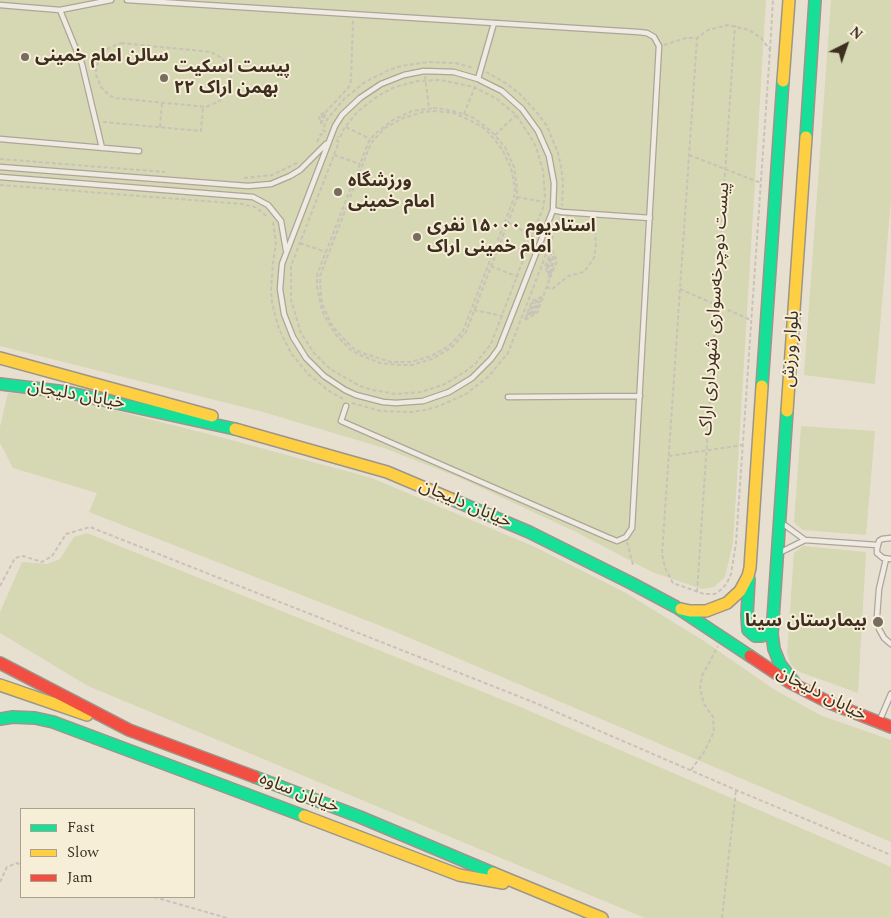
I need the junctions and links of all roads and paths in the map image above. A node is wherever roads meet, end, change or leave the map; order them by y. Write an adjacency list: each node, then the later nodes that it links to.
1 (111, 0): 7 (lane)
2 (127, 0): 8 (lane)
3 (773, 0): 13 (path)
4 (789, 0): 99 (main road, بلوار ورزش)
5 (815, 0): 91 (main road, بلوار ورزش)
6 (0, 5): 7 (lane)
7 (60, 10): 27 (lane)
8 (354, 14): 9 (lane); 24 (path)
9 (494, 23): 12 (lane); 14 (lane)
10 (735, 26): 11 (path); 13 (path); 47 (path, پیست دوچرخه‌سواری شهرداری اراک)
11 (697, 38): 12 (path); 42 (path)
12 (659, 46): 58 (lane)
13 (770, 50): 51 (path)
14 (480, 70): 16 (lane); 20 (path); 30 (path)
15 (424, 72): 16 (lane); 17 (path); 36 (lane)
16 (478, 79): 18 (path); 23 (lane)
17 (425, 81): 18 (path); 22 (path); 29 (path)
18 (474, 88): 25 (path); 26 (path)
19 (162, 103): 21 (path); 21 (path); 28 (path)
20 (529, 103): 23 (path); 56 (path)
21 (203, 107): 28 (path)
22 (429, 109): 32 (path); 35 (path)
23 (522, 109): 55 (lane)
24 (326, 113): 24 (path)
25 (463, 116): 25 (path)
26 (516, 116): 32 (path); 54 (path)
27 (96, 121): 28 (path); 39 (lane)
28 (160, 127)
29 (345, 127): 33 (path); 35 (path)
30 (322, 130)
31 (321, 134): 38 (path)
32 (495, 135): 53 (path)
33 (340, 138)
34 (0, 139): 39 (lane)
35 (370, 139): 45 (path)
36 (329, 142): 46 (lane); 65 (lane)
37 (339, 142): 41 (path)
38 (316, 144)
39 (102, 148): 40 (lane)
40 (139, 151)
41 (334, 155): 45 (path); 61 (path)
42 (689, 155): 47 (path); 71 (path)
43 (302, 158): 50 (path)
44 (0, 159): 48 (path)
45 (360, 164): 64 (path)
46 (0, 167)
47 (726, 169): 51 (path); 73 (path, پیست دوچرخه‌سواری شهرداری اراک)
48 (166, 172)
49 (0, 177): 65 (lane)
50 (245, 178)
51 (761, 183): 79 (path)
52 (0, 185): 77 (path)
53 (517, 197): 54 (path); 59 (path)
54 (544, 202): 60 (path)
55 (552, 210): 56 (lane); 69 (lane)
56 (562, 212): 57 (lane); 62 (path)
57 (593, 214): 58 (lane); 70 (path)
58 (650, 218): 85 (lane)
59 (508, 222): 60 (path); 66 (path)
60 (532, 237): 67 (path)
61 (300, 243): 64 (path); 75 (path)
62 (548, 247): 63 (path); 77 (path)
63 (552, 249): 68 (path); 68 (path)
64 (326, 252): 74 (path)
65 (286, 253): 76 (lane)
66 (491, 266): 67 (path); 74 (path)
67 (517, 276): 69 (path); 75 (path)
68 (550, 278): 70 (path)
69 (526, 280): 76 (lane)
70 (546, 287): 72 (path)
71 (680, 289): 73 (path); 90 (path)
72 (542, 297): 78 (path); 78 (path)
73 (716, 305): 79 (path); 89 (path, پیست دوچرخه‌سواری شهرداری اراک)
74 (474, 310): 75 (path)
75 (502, 315): 76 (path)
76 (511, 317)
77 (521, 319): 78 (path)
78 (525, 320)
79 (752, 320): 88 (path)
80 (0, 358): 82 (main road)
81 (0, 364): 82 (main road)
82 (28, 367): 87 (main road)
83 (0, 384): 87 (main road, خیابان دلیجان)
84 (508, 396): 85 (lane)
85 (640, 396): 92 (lane)
86 (346, 406): 92 (lane)
87 (254, 433): 102 (main road, خیابان دلیجان)
88 (743, 446): 89 (path); 101 (path)
89 (707, 451): 90 (path); 101 (path, پیست دوچرخه‌سواری شهرداری اراک)
90 (669, 456): 101 (path)
91 (780, 522): 94 (lane); 96 (main road, بلوار ورزش)
92 (626, 537): 98 (path)
93 (891, 538): 95 (lane)
94 (805, 540): 95 (lane); 96 (lane)
95 (877, 545): 97 (lane)
96 (778, 554): 103 (main road, بلوار ورزش)
97 (889, 559): 105 (lane)
98 (633, 565)
99 (750, 568): 102 (main road, بلوار ورزش); 103 (main road)
100 (0, 586): 114 (path)
101 (697, 592)
102 (676, 607): 104 (main road, خیابان دلیجان)
103 (773, 620): 108 (main road, بلوار ورزش)
104 (724, 638): 108 (main road, خیابان دلیجان); 114 (path)
105 (891, 644)
106 (0, 663): 113 (main road, خیابان ساوه)
107 (0, 685): 113 (main road)
108 (801, 688): 111 (main road, خیابان دلیجان)
109 (891, 694): 111 (lane)
110 (0, 719): 119 (main road)
111 (878, 723): 112 (main road, خیابان دلیجان)
112 (891, 727)
113 (129, 730): 119 (main road, خیابان ساوه)
114 (691, 770): 115 (path)
115 (736, 790): 116 (path); 123 (path)
116 (891, 855)
117 (20, 864): 118 (path)
118 (0, 882)
119 (529, 888): 122 (main road, خیابان ساوه)
120 (157, 898): 121 (path)
121 (227, 918)
122 (602, 918)
123 (722, 918)

